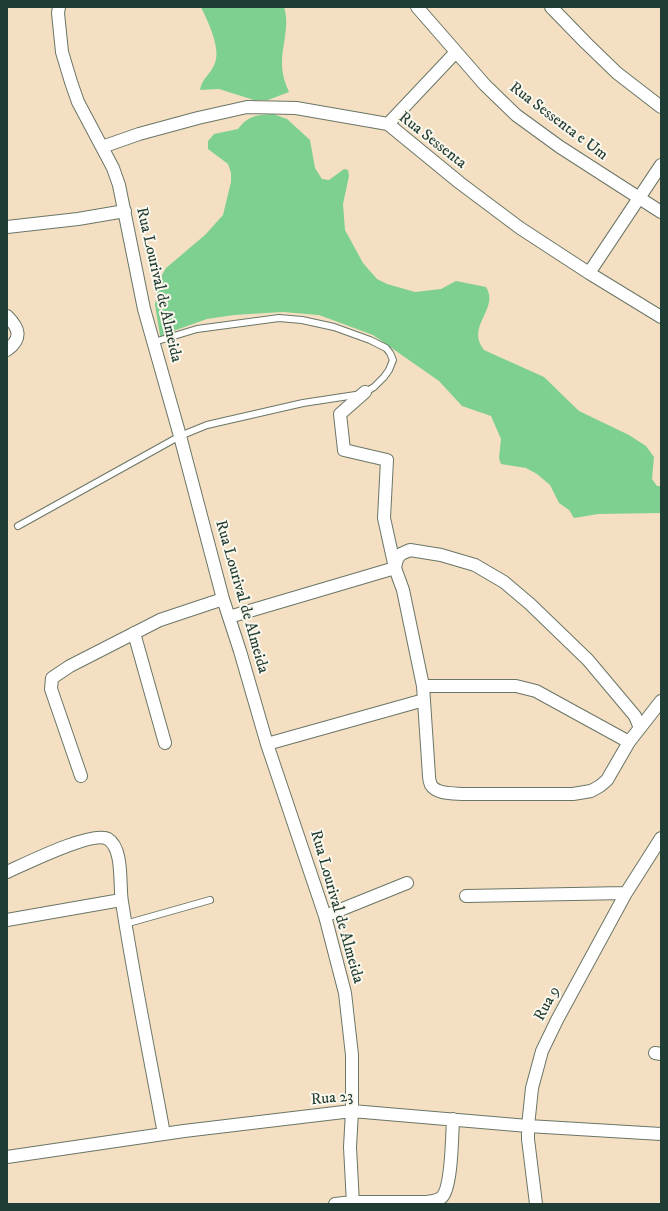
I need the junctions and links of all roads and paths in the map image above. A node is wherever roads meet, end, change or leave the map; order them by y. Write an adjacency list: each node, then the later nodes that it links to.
1 (59, 7): 7 (street, Rua Lourival de Almeida)
2 (417, 7): 4 (street, Rua Sessenta e Um)
3 (551, 7): 5 (street)
4 (455, 52): 6 (street); 9 (street, Rua Sessenta e Um)
5 (661, 107)
6 (388, 124): 7 (street, Rua Sessenta); 13 (street, Rua Sessenta)
7 (102, 147): 10 (street, Rua Lourival de Almeida)
8 (661, 165): 9 (street)
9 (638, 198): 11 (street, Rua Sessenta e Um); 13 (street)
10 (124, 211): 12 (street); 16 (street, Rua Lourival de Almeida)
11 (661, 212)
12 (7, 228)
13 (588, 273): 15 (street, Rua Sessenta)
14 (7, 316): 17 (street)
15 (661, 317)
16 (154, 342): 18 (lane); 19 (street, Rua Lourival de Almeida)
17 (7, 350)
18 (365, 392): 19 (lane); 21 (street)
19 (180, 436): 20 (lane); 22 (street, Rua Lourival de Almeida)
20 (18, 526)
21 (395, 568): 23 (street); 25 (street); 28 (street)
22 (223, 599): 23 (street, Rua Lourival de Almeida); 24 (street)
23 (229, 617): 31 (street, Rua Lourival de Almeida)
24 (134, 633): 30 (street); 32 (street)
25 (423, 686): 26 (street); 29 (street)
26 (424, 700): 29 (street); 31 (street)
27 (661, 701): 28 (street)
28 (640, 728): 29 (street)
29 (629, 742)
30 (165, 743)
31 (267, 744): 40 (street, Rua Lourival de Almeida)
32 (81, 776)
33 (661, 838): 36 (street, Rua 9)
34 (7, 872): 38 (street)
35 (407, 883): 40 (street)
36 (626, 893): 37 (street); 45 (street, Rua 9)
37 (466, 896)
38 (121, 900): 41 (street); 42 (street)
39 (210, 900): 42 (lane)
40 (325, 916): 43 (street, Rua Lourival de Almeida)
41 (7, 920)
42 (125, 924): 46 (street)
43 (352, 1111): 44 (street, Rua 23); 46 (street, Rua 23); 49 (street, Rua Lourival de Almeida)
44 (453, 1119): 45 (street, Rua 23); 49 (street)
45 (528, 1126): 47 (street, Rua 23); 51 (street, Rua 9)
46 (164, 1134): 48 (street, Rua 23)
47 (661, 1134)
48 (7, 1157)
49 (353, 1203): 50 (street)
50 (335, 1204)
51 (536, 1204)

